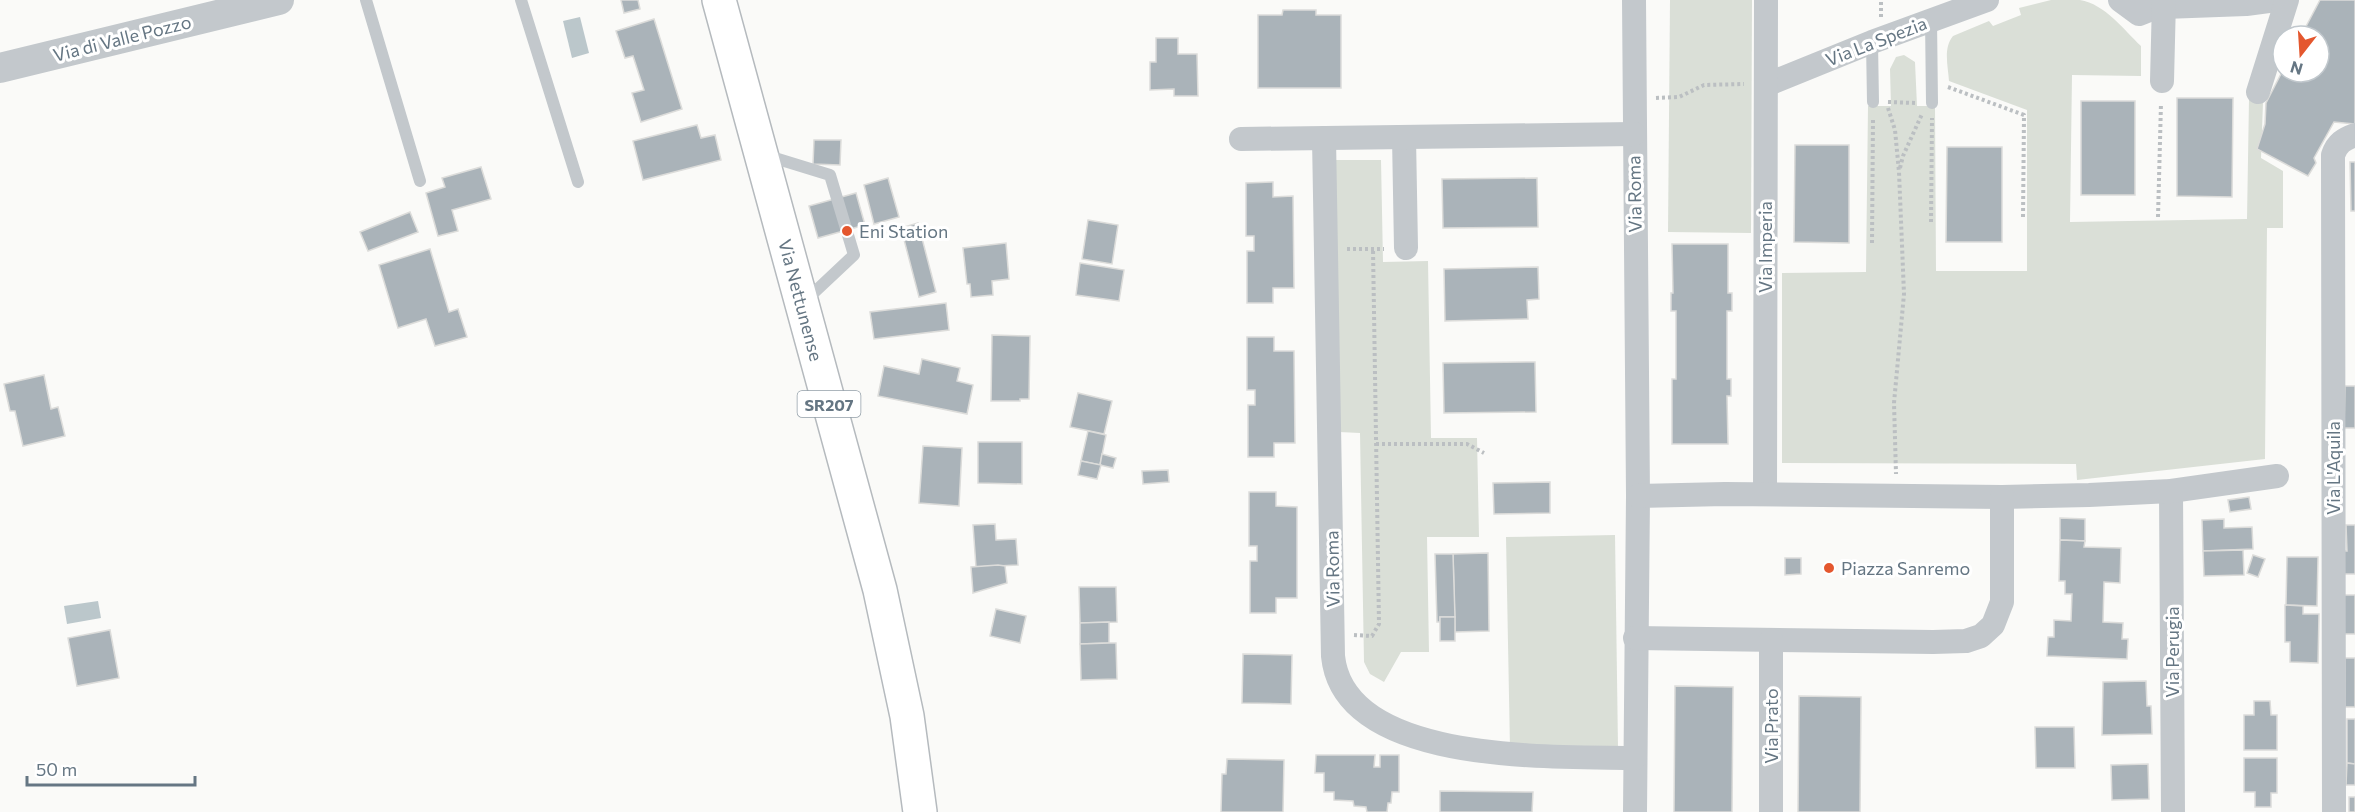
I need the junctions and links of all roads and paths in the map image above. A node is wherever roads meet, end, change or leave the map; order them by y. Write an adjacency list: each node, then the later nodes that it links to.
1 (279, 0): 16 (street, Via di Valle Pozzo)
2 (366, 0): 31 (lane)
3 (521, 0): 32 (lane)
4 (719, 0): 29 (main road, Via Nettunense / SR207)
5 (1634, 0): 21 (street, Via Roma)
6 (1766, 0): 19 (street, Via Imperia)
7 (1987, 0): 13 (street, Via La Spezia)
8 (2120, 0): 12 (street)
9 (2276, 0): 11 (street)
10 (2287, 0): 20 (street)
11 (2163, 2): 12 (street); 14 (street)
12 (2139, 14): 14 (street)
13 (1931, 19): 15 (street, Via La Spezia); 17 (lane)
14 (2163, 37): 18 (street)
15 (1872, 42): 19 (street, Via La Spezia); 22 (lane)
16 (0, 68)
17 (1932, 81): 23 (lane); 34 (path)
18 (2162, 81): 33 (path)
19 (1766, 85): 21 (path); 45 (street, Via Imperia)
20 (2258, 92)
21 (1634, 98): 24 (street, Via Roma)
22 (1879, 102): 23 (path); 30 (path); 36 (path)
23 (1930, 103): 30 (path); 35 (path)
24 (1634, 134): 26 (street, Via Roma); 47 (street, Via Roma)
25 (2355, 135): 57 (street, Via L'Aquila)
26 (1404, 137): 27 (street, Via Roma); 37 (street)
27 (1324, 138): 28 (street, Via Roma); 38 (street, Via Roma)
28 (1241, 139)
29 (761, 154): 40 (main road, Via Nettunense / SR207); 40 (lane)
30 (1899, 172): 46 (path)
31 (420, 180)
32 (578, 182)
33 (2158, 217)
34 (2023, 218)
35 (1931, 222)
36 (1872, 243)
37 (1406, 248): 39 (path)
38 (1326, 249): 39 (path); 49 (street, Via Roma)
39 (1373, 249): 41 (path)
40 (802, 304): 53 (main road, Via Nettunense / SR207)
41 (1376, 444): 42 (path); 49 (path)
42 (1484, 453)
43 (2277, 476): 44 (street)
44 (2171, 491): 48 (street); 56 (street, Via Perugia)
45 (1765, 494): 46 (street); 47 (street)
46 (1897, 495): 48 (street)
47 (1638, 496): 50 (street, Via Roma)
48 (2002, 496): 51 (street)
49 (1333, 635): 52 (street, Via Roma)
50 (1635, 638): 51 (street); 52 (street, Via Roma)
51 (1772, 640): 55 (street, Via Prato)
52 (1635, 758): 54 (street, Via Roma)
53 (920, 812)
54 (1635, 812)
55 (1771, 812)
56 (2173, 812)
57 (2334, 812)

